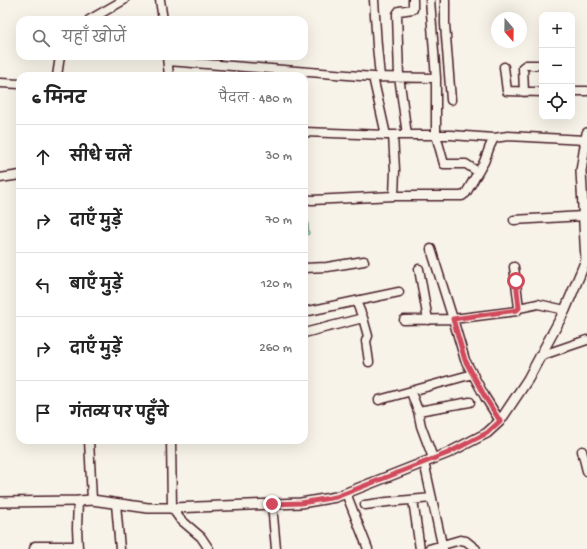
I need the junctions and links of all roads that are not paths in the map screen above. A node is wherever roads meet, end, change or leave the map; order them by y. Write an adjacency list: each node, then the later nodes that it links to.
1 (124, 0): 7 (street)
2 (160, 0): 8 (street)
3 (374, 0): 17 (street)
4 (413, 0): 16 (street)
5 (430, 0): 18 (street)
6 (445, 0): 25 (street)
7 (96, 16)
8 (162, 16)
9 (59, 60): 14 (street)
10 (168, 60): 15 (street)
11 (190, 60): 17 (street)
12 (539, 65): 23 (street)
13 (504, 67): 23 (street)
14 (58, 72)
15 (168, 72)
16 (399, 76): 17 (street); 18 (street); 28 (street)
17 (377, 77): 27 (street)
18 (436, 78): 29 (street)
19 (0, 83): 20 (street)
20 (16, 84)
21 (575, 91): 22 (street)
22 (587, 91)
23 (524, 92): 24 (street)
24 (539, 92)
25 (451, 100)
26 (308, 132): 27 (street)
27 (389, 135): 28 (street); 35 (street)
28 (407, 135): 29 (street)
29 (436, 135): 31 (street); 32 (street)
30 (586, 137): 31 (street); 37 (street)
31 (494, 138): 32 (street)
32 (478, 172): 35 (street)
33 (16, 176): 34 (street)
34 (0, 178)
35 (394, 196): 36 (street)
36 (308, 200)
37 (584, 216): 38 (street); 40 (street)
38 (514, 220)
39 (431, 249): 51 (street)
40 (587, 260): 48 (street)
41 (364, 261): 42 (street)
42 (308, 268)
43 (514, 268): 47 (street)
44 (419, 269): 53 (street)
45 (399, 292): 46 (street)
46 (356, 301): 49 (street); 50 (street)
47 (519, 308): 48 (street); 51 (street)
48 (565, 310): 56 (street)
49 (308, 311)
50 (363, 318): 54 (street); 57 (street)
51 (453, 319): 53 (street); 58 (street)
52 (404, 320): 53 (street)
53 (428, 320)
54 (308, 332)
55 (587, 340): 56 (street)
56 (540, 356): 63 (street)
57 (369, 362)
58 (472, 374): 59 (street); 63 (street)
59 (411, 392): 60 (street); 62 (street)
60 (379, 400)
61 (470, 402): 62 (street)
62 (418, 411): 67 (street)
63 (500, 421): 67 (street)
64 (89, 444): 72 (street)
65 (171, 444): 79 (street)
66 (582, 451): 69 (street)
67 (433, 458): 68 (street)
68 (424, 462): 70 (street); 71 (street)
69 (587, 471)
70 (346, 493): 77 (street); 86 (street)
71 (432, 498): 73 (street); 81 (street)
72 (92, 500): 75 (street); 76 (street)
73 (413, 500): 78 (street); 87 (street)
74 (0, 502): 75 (street)
75 (78, 502): 80 (street)
76 (116, 504): 79 (street); 83 (street)
77 (272, 504): 79 (street); 85 (street)
78 (365, 505)
79 (172, 508): 84 (street)
80 (78, 547): 82 (street)
81 (442, 547): 88 (street); 89 (street)
82 (34, 549)
83 (120, 549)
84 (209, 549)
85 (276, 549)
86 (368, 549)
87 (420, 549)
88 (430, 549)
89 (476, 549)

